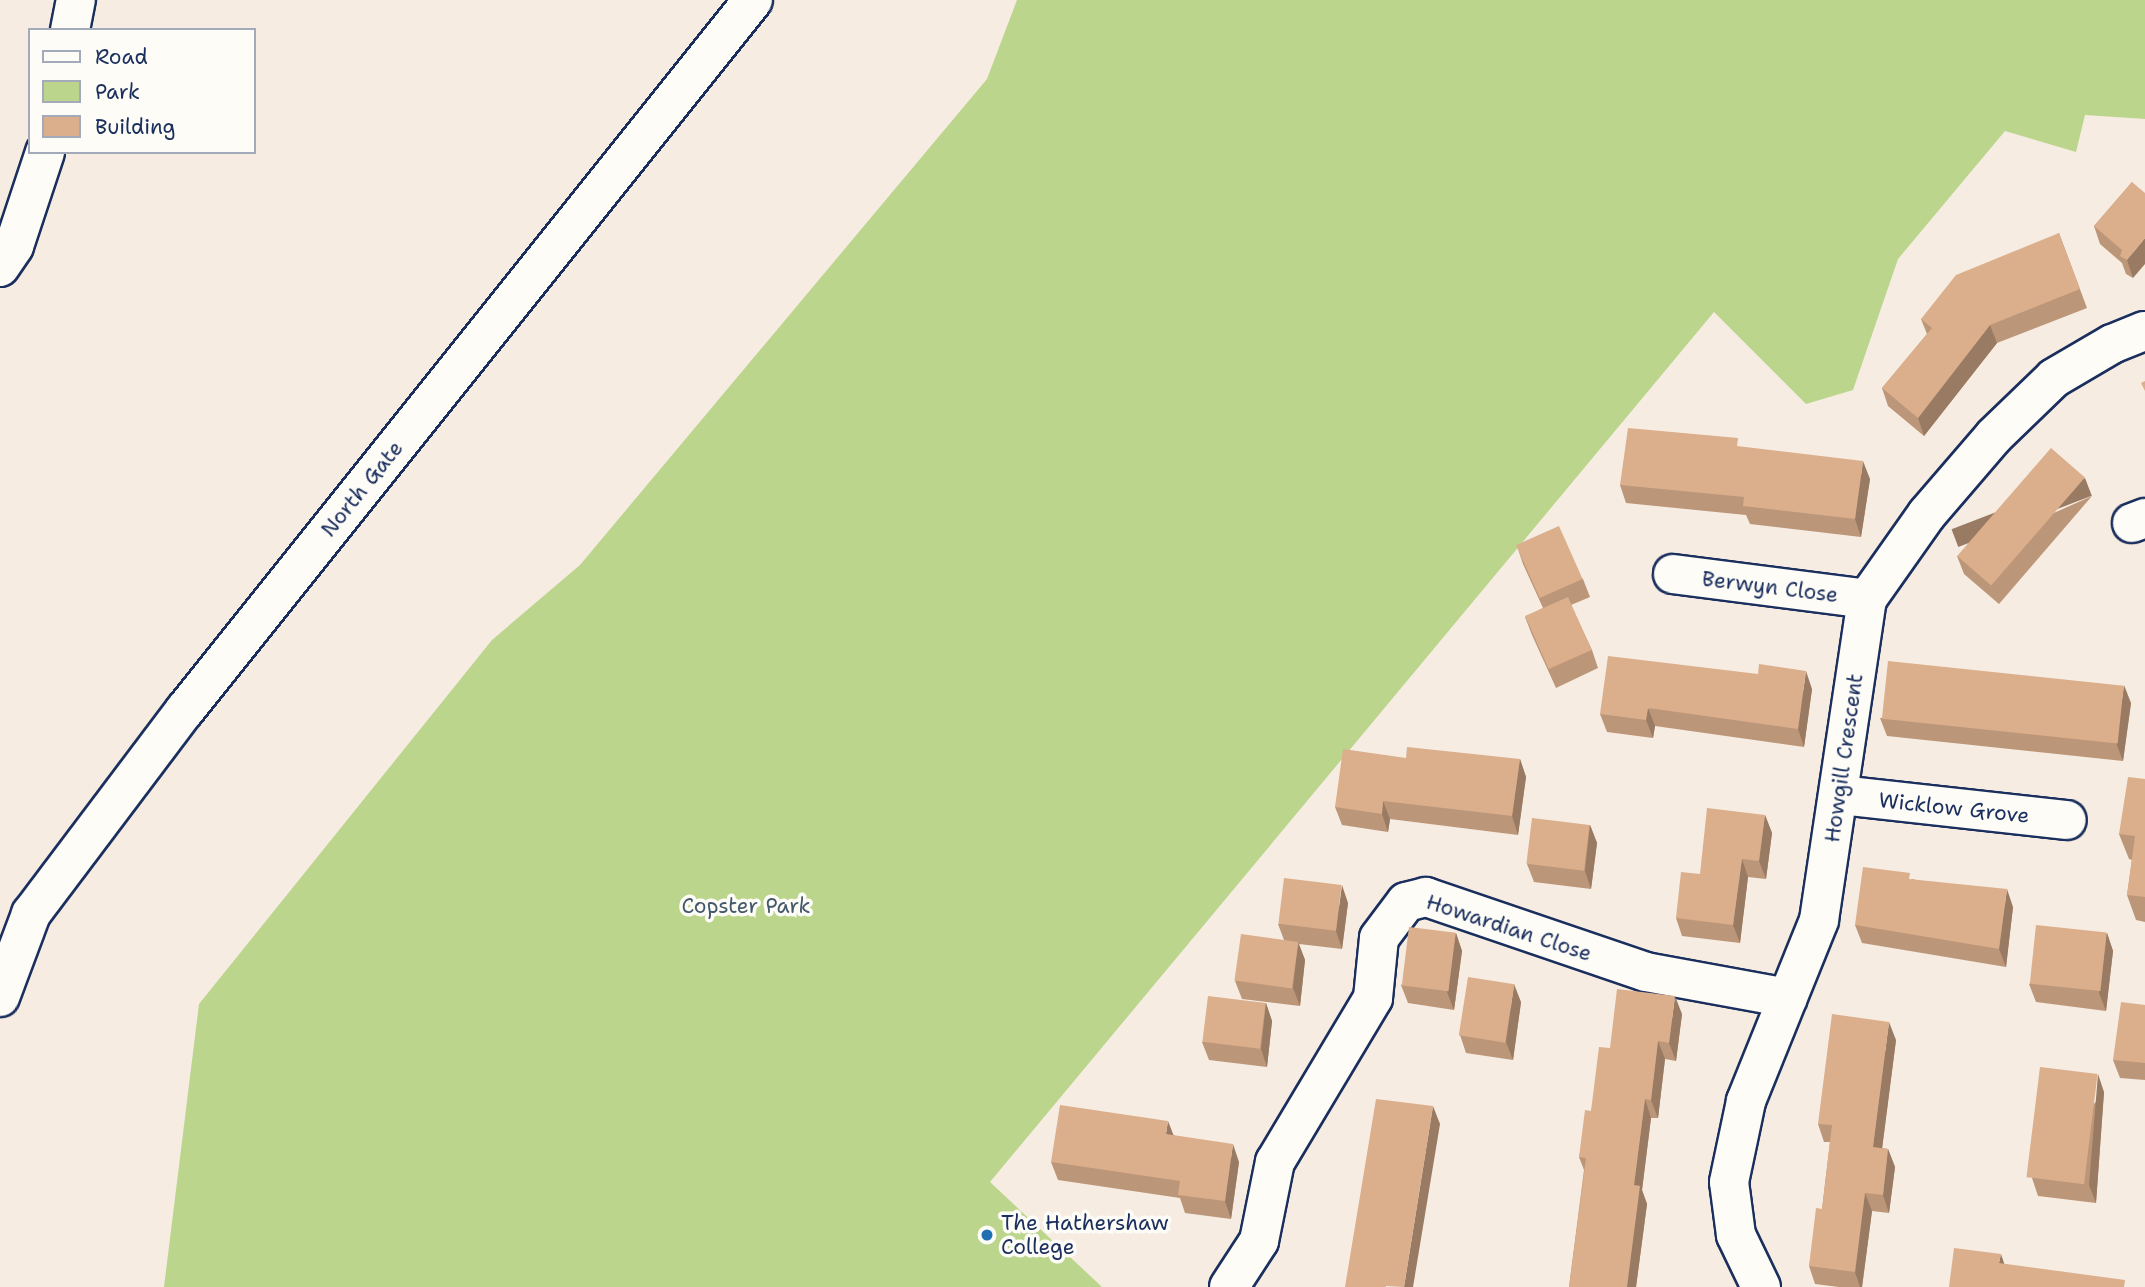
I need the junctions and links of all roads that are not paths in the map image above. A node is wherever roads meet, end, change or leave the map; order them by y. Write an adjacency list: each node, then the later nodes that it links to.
1 (76, 0): 3 (street)
2 (753, 0): 11 (street, North Gate)
3 (70, 28)
4 (44, 154): 5 (street)
5 (0, 267)
6 (2145, 331): 8 (street, Howgill Crescent)
7 (1673, 574): 8 (street, Berwyn Close)
8 (1867, 599): 9 (street, Howgill Crescent)
9 (1840, 795): 10 (street, Wicklow Grove); 12 (street, Howgill Crescent)
10 (2067, 820)
11 (0, 996)
12 (1788, 998): 13 (street, Howgill Crescent); 14 (street, Howardian Close)
13 (1757, 1286)
14 (1229, 1287)

